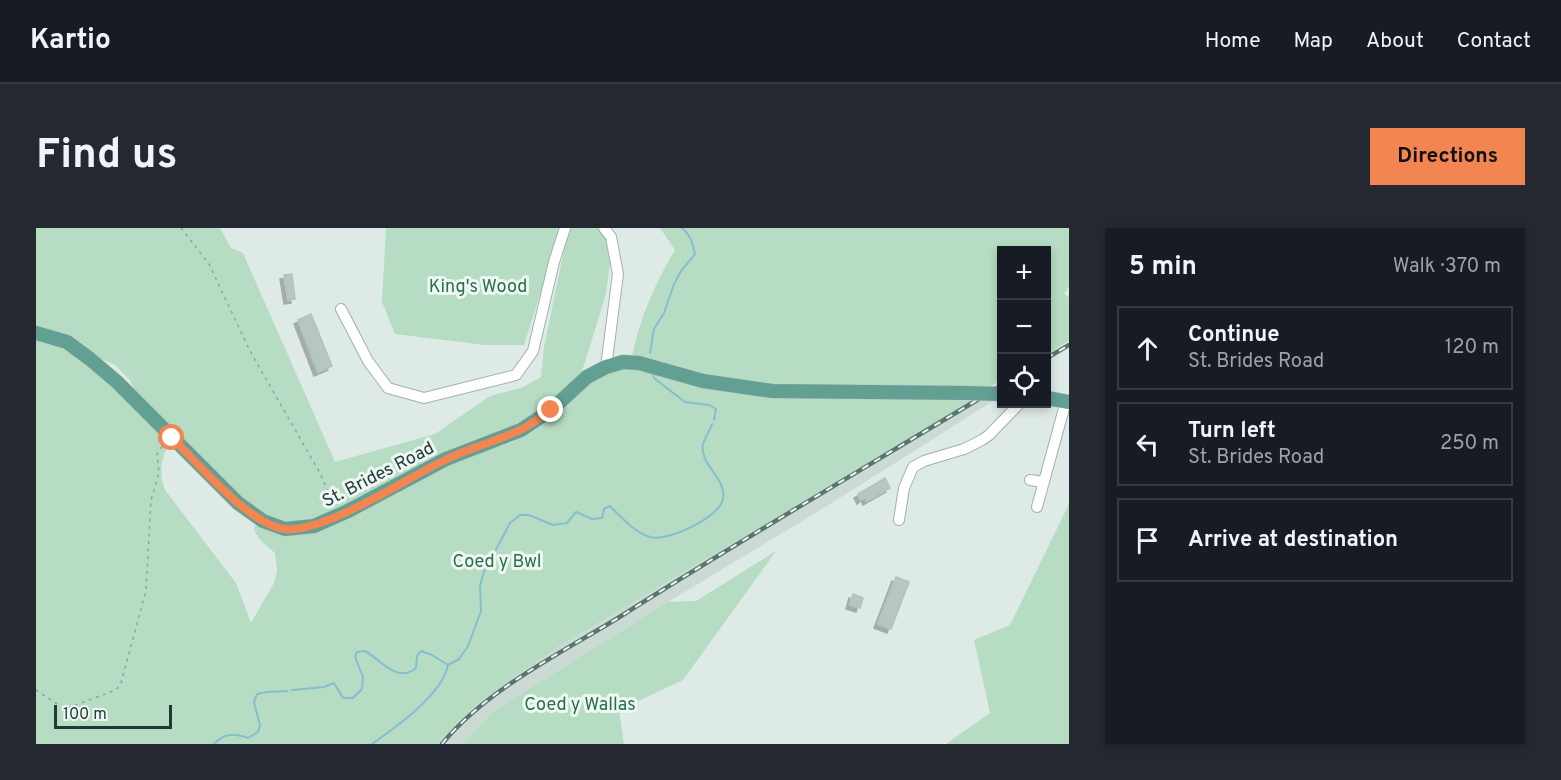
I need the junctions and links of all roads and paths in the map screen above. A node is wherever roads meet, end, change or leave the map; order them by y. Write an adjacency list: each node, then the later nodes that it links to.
1 (181, 228): 15 (path)
2 (565, 228): 4 (street)
3 (604, 228): 6 (street)
4 (341, 309)
5 (36, 333): 11 (main road, St. Brides Road)
6 (606, 367): 7 (main road, St. Brides Road, bridge); 15 (main road, St. Brides Road)
7 (997, 394)
8 (1051, 399): 9 (main road)
9 (1067, 402): 13 (street)
10 (1015, 408): 16 (street)
11 (172, 438): 15 (main road, St. Brides Road); 17 (path)
12 (1030, 480): 13 (street)
13 (1044, 482): 14 (street)
14 (1037, 507)
15 (339, 515)
16 (899, 520)
17 (36, 690)

